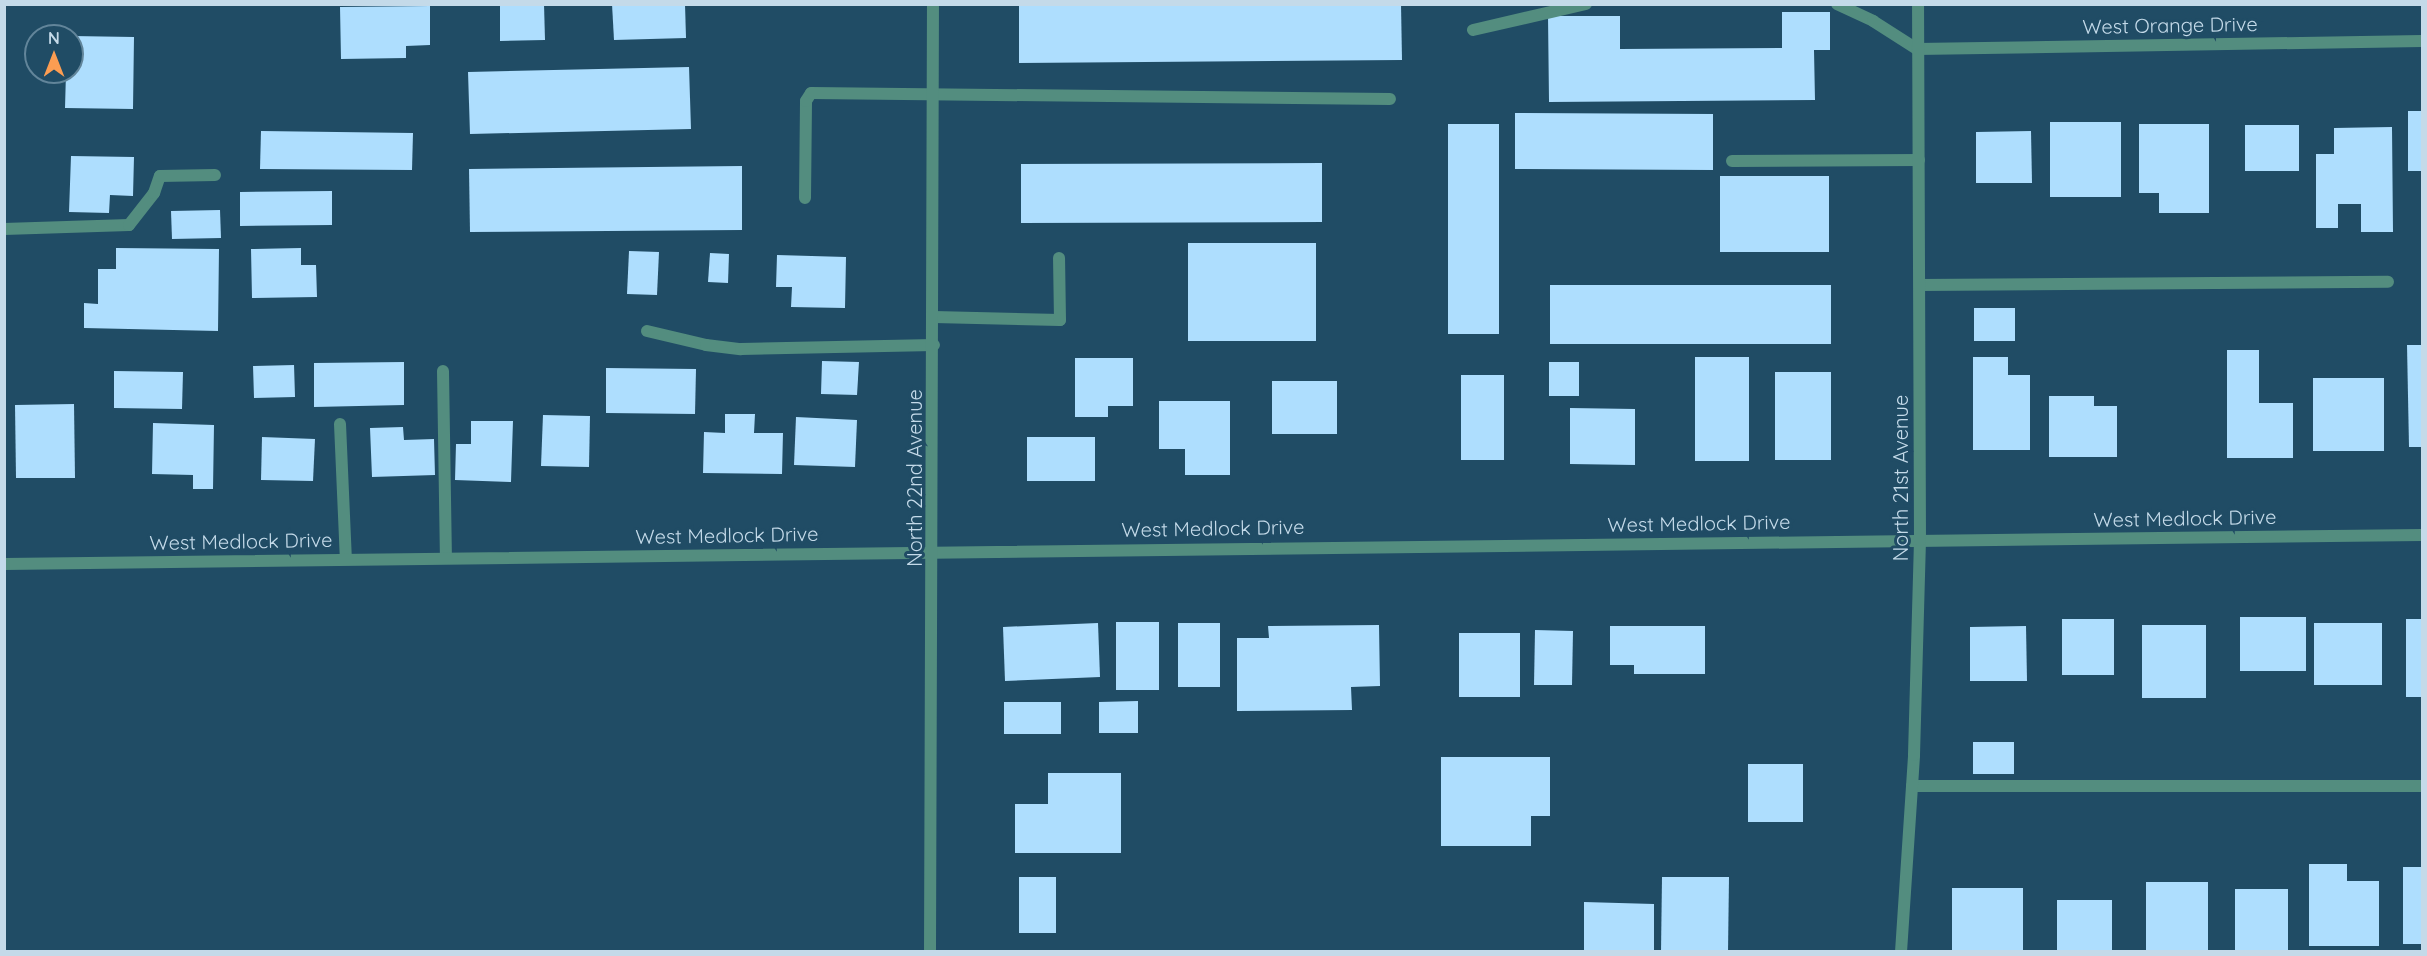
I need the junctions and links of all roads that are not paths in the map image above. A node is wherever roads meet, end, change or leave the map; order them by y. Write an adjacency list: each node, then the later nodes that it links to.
1 (933, 4): 8 (street, North 22nd Avenue)
2 (1586, 4): 5 (street)
3 (1837, 4): 7 (street)
4 (1918, 4): 7 (street, North 21st Avenue)
5 (1473, 30)
6 (2422, 41): 7 (street, West Orange Drive)
7 (1917, 49): 10 (street, North 21st Avenue)
8 (933, 92): 9 (street); 13 (street); 18 (street, North 22nd Avenue)
9 (1390, 99)
10 (1919, 160): 11 (street); 17 (street, North 21st Avenue)
11 (1732, 161)
12 (215, 175): 14 (street)
13 (805, 198)
14 (4, 229)
15 (1059, 258): 18 (street)
16 (2388, 282): 17 (street)
17 (1920, 285): 24 (street, North 21st Avenue)
18 (934, 317): 20 (street, North 22nd Avenue)
19 (647, 331): 20 (street)
20 (934, 345): 25 (street, North 22nd Avenue)
21 (443, 371): 26 (street)
22 (340, 424): 27 (street)
23 (2422, 535): 24 (street, West Medlock Drive)
24 (1920, 540): 25 (street, West Medlock Drive); 29 (street, North 21st Avenue)
25 (933, 551): 26 (street, West Medlock Drive); 31 (street, North 22nd Avenue)
26 (446, 558): 27 (street, West Medlock Drive)
27 (346, 560): 28 (street, West Medlock Drive)
28 (4, 564)
29 (1912, 786): 30 (street); 32 (street, North 21st Avenue)
30 (2422, 786)
31 (930, 951)
32 (1901, 951)

